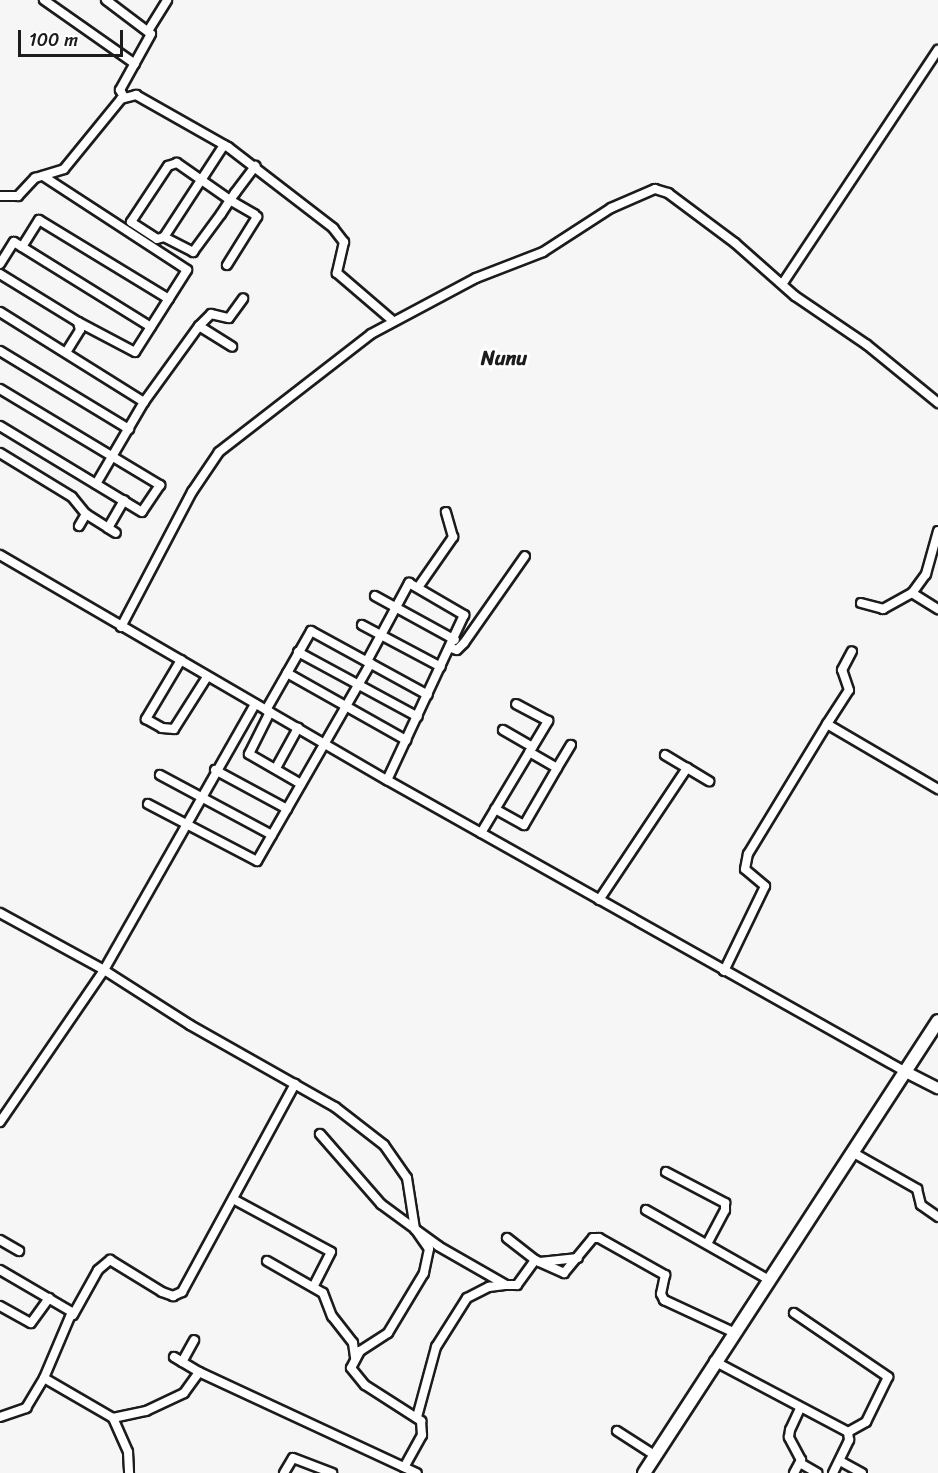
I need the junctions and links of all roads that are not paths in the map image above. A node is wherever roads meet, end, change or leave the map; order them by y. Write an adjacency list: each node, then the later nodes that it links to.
1 (44, 0): 6 (street)
2 (106, 0): 4 (street)
3 (167, 0): 4 (street)
4 (148, 30): 6 (street)
5 (938, 50): 19 (street)
6 (135, 63): 7 (street)
7 (124, 97): 8 (street); 10 (street)
8 (224, 145): 9 (street); 11 (street)
9 (255, 166): 13 (street); 23 (street)
10 (43, 176): 12 (street); 20 (street)
11 (201, 180): 13 (street); 14 (street); 14 (street)
12 (0, 196)
13 (230, 200): 14 (street); 17 (street)
14 (164, 237)
15 (22, 248): 16 (street); 20 (street); 26 (street)
16 (0, 264)
17 (227, 265)
18 (0, 274): 24 (street)
19 (783, 283): 23 (street); 32 (street)
20 (169, 299): 26 (street)
21 (243, 299): 25 (street)
22 (0, 312): 29 (street)
23 (393, 321): 52 (street)
24 (78, 322): 26 (street); 29 (street)
25 (199, 326): 27 (street); 31 (street)
26 (151, 327)
27 (232, 347)
28 (0, 351): 34 (street)
29 (66, 352): 31 (street)
30 (0, 389): 36 (street)
31 (144, 402): 34 (street)
32 (938, 403)
33 (0, 426): 37 (street)
34 (129, 429): 36 (street)
35 (0, 453): 40 (street)
36 (112, 456): 37 (street); 38 (street)
37 (96, 484): 38 (street)
38 (124, 500): 40 (street)
39 (446, 512): 45 (street)
40 (86, 514): 41 (street)
41 (79, 526)
42 (938, 531): 46 (street)
43 (0, 555): 52 (street)
44 (525, 556): 54 (street)
45 (418, 586): 49 (street); 54 (street)
46 (912, 593): 48 (street); 50 (street)
47 (375, 596): 49 (street)
48 (861, 603)
49 (394, 608): 53 (street); 54 (street)
50 (938, 609)
51 (362, 625): 53 (street)
52 (121, 627): 57 (street)
53 (380, 635): 58 (street); 59 (street)
54 (453, 644): 59 (street)
55 (852, 651): 69 (street)
56 (298, 652): 58 (street); 60 (street); 62 (street)
57 (181, 660): 61 (street); 61 (street)
58 (369, 662): 62 (street); 63 (street)
59 (441, 668): 63 (street)
60 (287, 674): 66 (street); 67 (street)
61 (207, 677): 64 (street)
62 (359, 686): 66 (street); 68 (street)
63 (428, 695): 68 (street)
64 (255, 704): 67 (street); 80 (street)
65 (516, 704): 75 (street)
66 (346, 708): 72 (street); 73 (street)
67 (268, 711): 70 (street); 77 (street)
68 (418, 717): 72 (street)
69 (827, 724): 85 (street); 96 (street)
70 (298, 728): 73 (street); 77 (street)
71 (503, 730): 75 (street)
72 (406, 740): 82 (street)
73 (326, 744): 82 (street); 84 (street)
74 (571, 745): 78 (street)
75 (530, 749): 78 (street); 89 (street)
76 (665, 756): 79 (street)
77 (276, 768): 84 (street)
78 (557, 768): 89 (street)
79 (687, 768): 83 (street); 93 (street)
80 (216, 770): 86 (street); 88 (street)
81 (160, 775): 86 (street)
82 (387, 780): 91 (street)
83 (709, 781)
84 (301, 784): 88 (street)
85 (938, 789)
86 (202, 797): 90 (street); 92 (street)
87 (148, 804): 90 (street)
88 (287, 809): 92 (street)
89 (495, 809): 91 (street)
90 (186, 824): 92 (street); 95 (street)
91 (481, 833): 93 (street)
92 (272, 835)
93 (599, 900): 96 (street)
94 (0, 913): 95 (street)
95 (104, 970): 99 (street); 101 (street)
96 (724, 971): 98 (street)
97 (938, 1021): 98 (main road)
98 (904, 1071): 100 (street); 103 (main road)
99 (295, 1084): 105 (street); 108 (street)
100 (938, 1088)
101 (0, 1122)
102 (320, 1134): 108 (street)
103 (852, 1152): 107 (street); 117 (main road)
104 (666, 1172): 111 (street)
105 (233, 1199): 119 (street); 123 (street)
106 (646, 1210): 111 (street)
107 (938, 1216)
108 (415, 1229): 118 (street); 127 (street)
109 (507, 1238): 114 (street)
110 (0, 1240): 112 (street)
111 (707, 1244): 117 (street)
112 (19, 1251)
113 (578, 1258): 114 (street); 114 (street); 124 (street)
114 (537, 1261): 118 (street)
115 (267, 1262): 119 (street)
116 (0, 1270): 120 (street)
117 (769, 1280): 124 (main road)
118 (506, 1285): 134 (street)
119 (314, 1286): 127 (street)
120 (49, 1298): 121 (street); 123 (street)
121 (0, 1306)
122 (794, 1313): 137 (street)
123 (73, 1315): 131 (street)
124 (733, 1332): 128 (main road)
125 (194, 1340): 129 (street)
126 (174, 1357): 129 (street)
127 (355, 1357): 134 (street)
128 (714, 1361): 132 (street); 138 (main road)
129 (182, 1362): 130 (street)
130 (199, 1372): 135 (street); 141 (street)
131 (44, 1378): 133 (street); 135 (street)
132 (800, 1409): 137 (street); 140 (street)
133 (0, 1417)
134 (417, 1417): 141 (street)
135 (113, 1418): 142 (street)
136 (617, 1431): 138 (street)
137 (848, 1432): 139 (street)
138 (656, 1456): 145 (main road)
139 (840, 1461): 148 (street); 149 (street)
140 (800, 1463): 146 (street); 147 (street)
141 (411, 1471)
142 (129, 1473)
143 (284, 1473): 144 (street)
144 (331, 1473)
145 (644, 1473)
146 (794, 1473)
147 (817, 1473)
148 (833, 1473)
149 (862, 1473)

